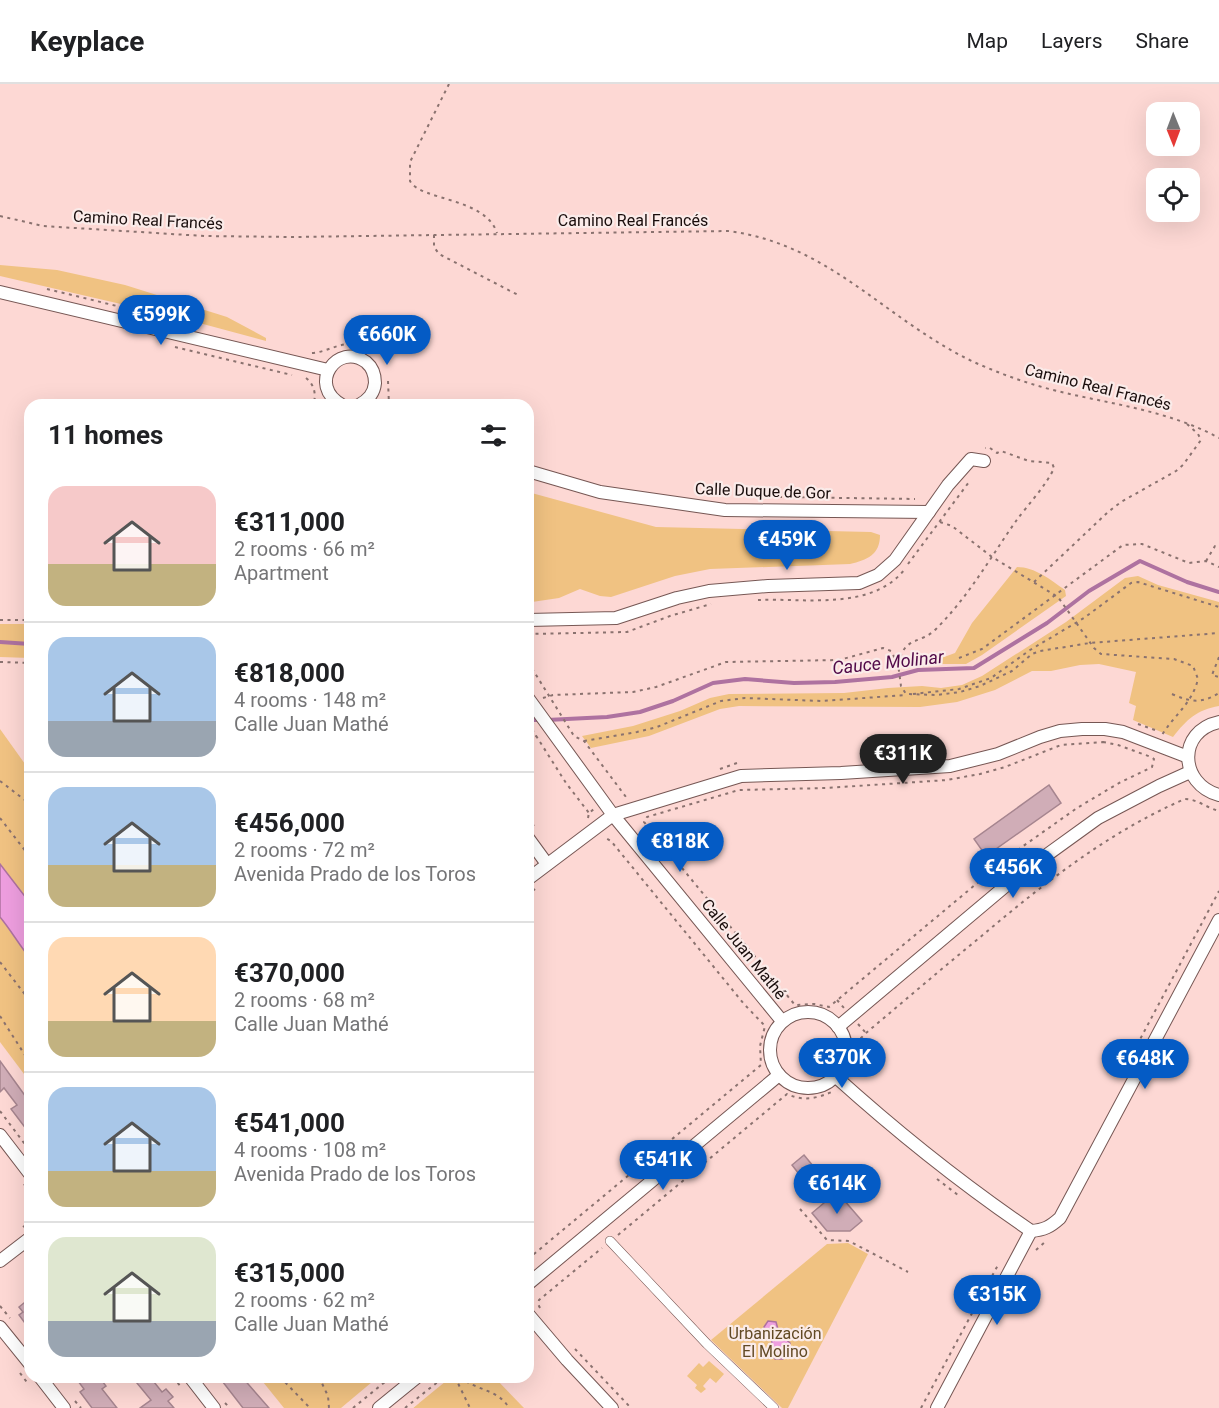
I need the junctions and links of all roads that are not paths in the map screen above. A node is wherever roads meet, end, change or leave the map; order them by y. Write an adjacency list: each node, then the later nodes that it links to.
1 (0, 292): 2 (street)
2 (328, 370): 3 (street); 4 (street)
3 (334, 399)
4 (368, 399)
5 (984, 461): 7 (street)
6 (534, 473): 7 (street, Calle Duque de Gor)
7 (929, 512): 8 (street)
8 (534, 620)
9 (534, 706): 14 (street, Calle Juan Mathé)
10 (1219, 722): 11 (street)
11 (1188, 757): 12 (street); 14 (street)
12 (1190, 772): 13 (street); 20 (street)
13 (1219, 795)
14 (613, 815): 16 (street); 19 (street, Calle Juan Mathé)
15 (534, 846): 16 (street)
16 (547, 864): 17 (street)
17 (534, 874)
18 (1219, 920): 25 (street)
19 (782, 1021): 20 (street); 21 (street)
20 (838, 1027): 22 (street)
21 (779, 1075): 22 (street); 29 (street)
22 (835, 1076): 25 (street)
23 (0, 1135): 24 (street)
24 (24, 1166)
25 (1037, 1230): 41 (street)
26 (610, 1241): 40 (street)
27 (24, 1243): 28 (street)
28 (0, 1261)
29 (534, 1279)
30 (534, 1321): 39 (street)
31 (0, 1327): 32 (street)
32 (24, 1366)
33 (45, 1383): 36 (street)
34 (195, 1383): 37 (street)
35 (410, 1383): 38 (street)
36 (64, 1408)
37 (214, 1408)
38 (379, 1408)
39 (612, 1408)
40 (774, 1408)
41 (937, 1408)

